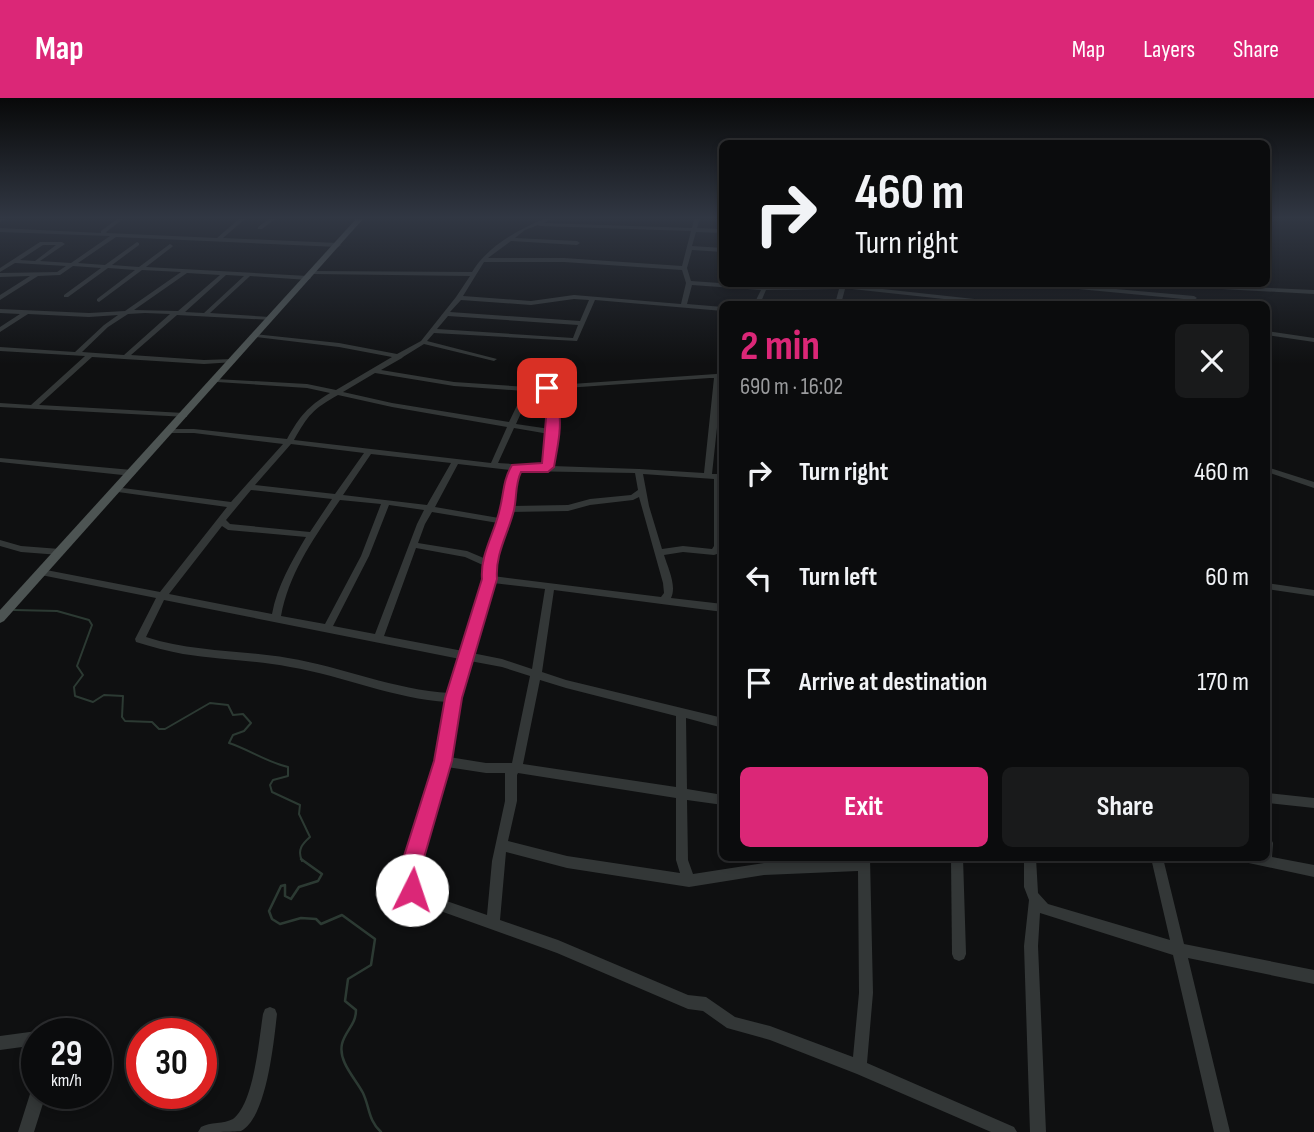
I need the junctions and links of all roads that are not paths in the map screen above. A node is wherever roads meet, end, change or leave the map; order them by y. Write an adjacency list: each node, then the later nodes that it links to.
1 (69, 267): 10 (street)
2 (107, 267): 22 (street)
3 (144, 267): 26 (street)
4 (146, 267): 9 (street)
5 (318, 267): 14 (main road)
6 (476, 267): 12 (street)
7 (672, 267): 8 (street)
8 (684, 268): 16 (street)
9 (186, 272): 11 (street); 35 (street)
10 (37, 274): 13 (street); 24 (street)
11 (225, 274): 15 (street); 36 (street)
12 (471, 274): 14 (street); 25 (street)
13 (0, 275)
14 (311, 275): 15 (street); 39 (main road)
15 (247, 276): 37 (street)
16 (688, 283): 17 (street); 31 (street)
17 (719, 284)
18 (851, 287): 23 (street)
19 (1073, 287): 30 (street)
20 (1233, 287): 21 (street)
21 (1314, 292)
22 (65, 296)
23 (937, 297): 28 (street); 29 (street)
24 (0, 298)
25 (460, 298): 27 (street); 38 (street)
26 (99, 300)
27 (592, 300): 31 (street); 40 (street)
28 (940, 301)
29 (974, 301)
30 (1197, 301)
31 (684, 306): 32 (street)
32 (719, 309)
33 (0, 311): 34 (street)
34 (28, 312): 35 (street); 41 (street)
35 (129, 312): 36 (street); 48 (street)
36 (178, 313): 37 (street); 51 (street)
37 (206, 314): 39 (street)
38 (447, 314): 40 (street); 42 (street)
39 (270, 319): 44 (main road)
40 (581, 323): 42 (street)
41 (0, 330)
42 (433, 331): 46 (street)
43 (1270, 333): 45 (street)
44 (257, 335): 50 (street); 53 (main road)
45 (1314, 340)
46 (423, 342): 50 (street); 52 (street)
47 (0, 349): 48 (street)
48 (76, 354): 49 (street)
49 (89, 356): 51 (street); 61 (street)
50 (400, 357): 54 (street)
51 (124, 358): 53 (street)
52 (494, 359)
53 (233, 361): 56 (main road)
54 (376, 371): 58 (street); 59 (street)
55 (719, 376): 57 (street)
56 (217, 380): 59 (street); 62 (main road)
57 (547, 388): 58 (street); 66 (street)
58 (528, 389): 64 (street)
59 (337, 393): 64 (street); 67 (street)
60 (0, 405): 61 (street)
61 (34, 406): 62 (street)
62 (184, 415): 65 (main road)
63 (719, 416): 77 (street)
64 (513, 427): 66 (street); 71 (street)
65 (170, 430): 67 (street); 76 (main road)
66 (553, 432): 72 (street)
67 (289, 442): 68 (street); 79 (street)
68 (369, 451): 70 (street); 82 (street)
69 (0, 460): 76 (street)
70 (456, 461): 71 (street); 85 (street)
71 (494, 464): 73 (street)
72 (548, 467): 73 (street); 75 (street)
73 (516, 468): 86 (street)
74 (1270, 470): 78 (street)
75 (639, 471): 77 (street); 81 (street)
76 (132, 473): 80 (main road)
77 (716, 477): 92 (street)
78 (1314, 485)
79 (248, 487): 82 (street); 84 (street)
80 (118, 489): 84 (street); 91 (main road)
81 (641, 492): 86 (street); 93 (street)
82 (339, 496): 83 (street); 88 (street)
83 (386, 502): 85 (street); 105 (street)
84 (233, 505): 87 (street)
85 (428, 508): 86 (street); 90 (street)
86 (504, 515): 94 (street)
87 (221, 520): 88 (street); 100 (street)
88 (313, 535): 104 (street)
89 (0, 543): 91 (street)
90 (414, 545): 94 (street); 106 (street)
91 (60, 552): 95 (main road)
92 (718, 552): 93 (street)
93 (660, 553): 101 (street)
94 (488, 564): 96 (street)
95 (41, 572): 100 (street); 103 (main road)
96 (489, 579): 98 (street); 107 (street)
97 (1270, 586): 99 (street)
98 (550, 587): 101 (street); 108 (street)
99 (1314, 593)
100 (161, 597): 104 (street); 109 (street)
101 (664, 600): 102 (street)
102 (719, 607)
103 (0, 618)
104 (276, 619): 105 (street)
105 (327, 629): 106 (street)
106 (379, 637): 107 (street)
107 (467, 656): 108 (street); 109 (street)
108 (534, 674): 110 (street); 113 (street)
109 (454, 698): 112 (street)
110 (681, 715): 111 (street); 114 (street)
111 (719, 722)
112 (443, 761): 113 (street); 127 (street)
113 (516, 768): 114 (street); 118 (street)
114 (683, 795): 116 (street); 125 (street)
115 (1270, 798): 117 (street)
116 (719, 800)
117 (1314, 803)
118 (502, 845): 125 (street); 127 (street)
119 (1270, 858): 124 (street)
120 (864, 861): 125 (street); 134 (street)
121 (957, 861): 129 (street)
122 (1030, 861): 126 (street)
123 (1158, 861): 128 (street)
124 (1314, 871)
125 (689, 881)
126 (1034, 903): 128 (street); 139 (street)
127 (493, 923): 134 (street)
128 (1180, 950): 130 (street); 140 (street)
129 (959, 954)
130 (1314, 977)
131 (270, 1014): 137 (street)
132 (21, 1040): 133 (street)
133 (0, 1043)
134 (859, 1067): 138 (street)
135 (33, 1109): 136 (street)
136 (26, 1132)
137 (206, 1132)
138 (1009, 1132)
139 (1038, 1132)
140 (1222, 1132)

